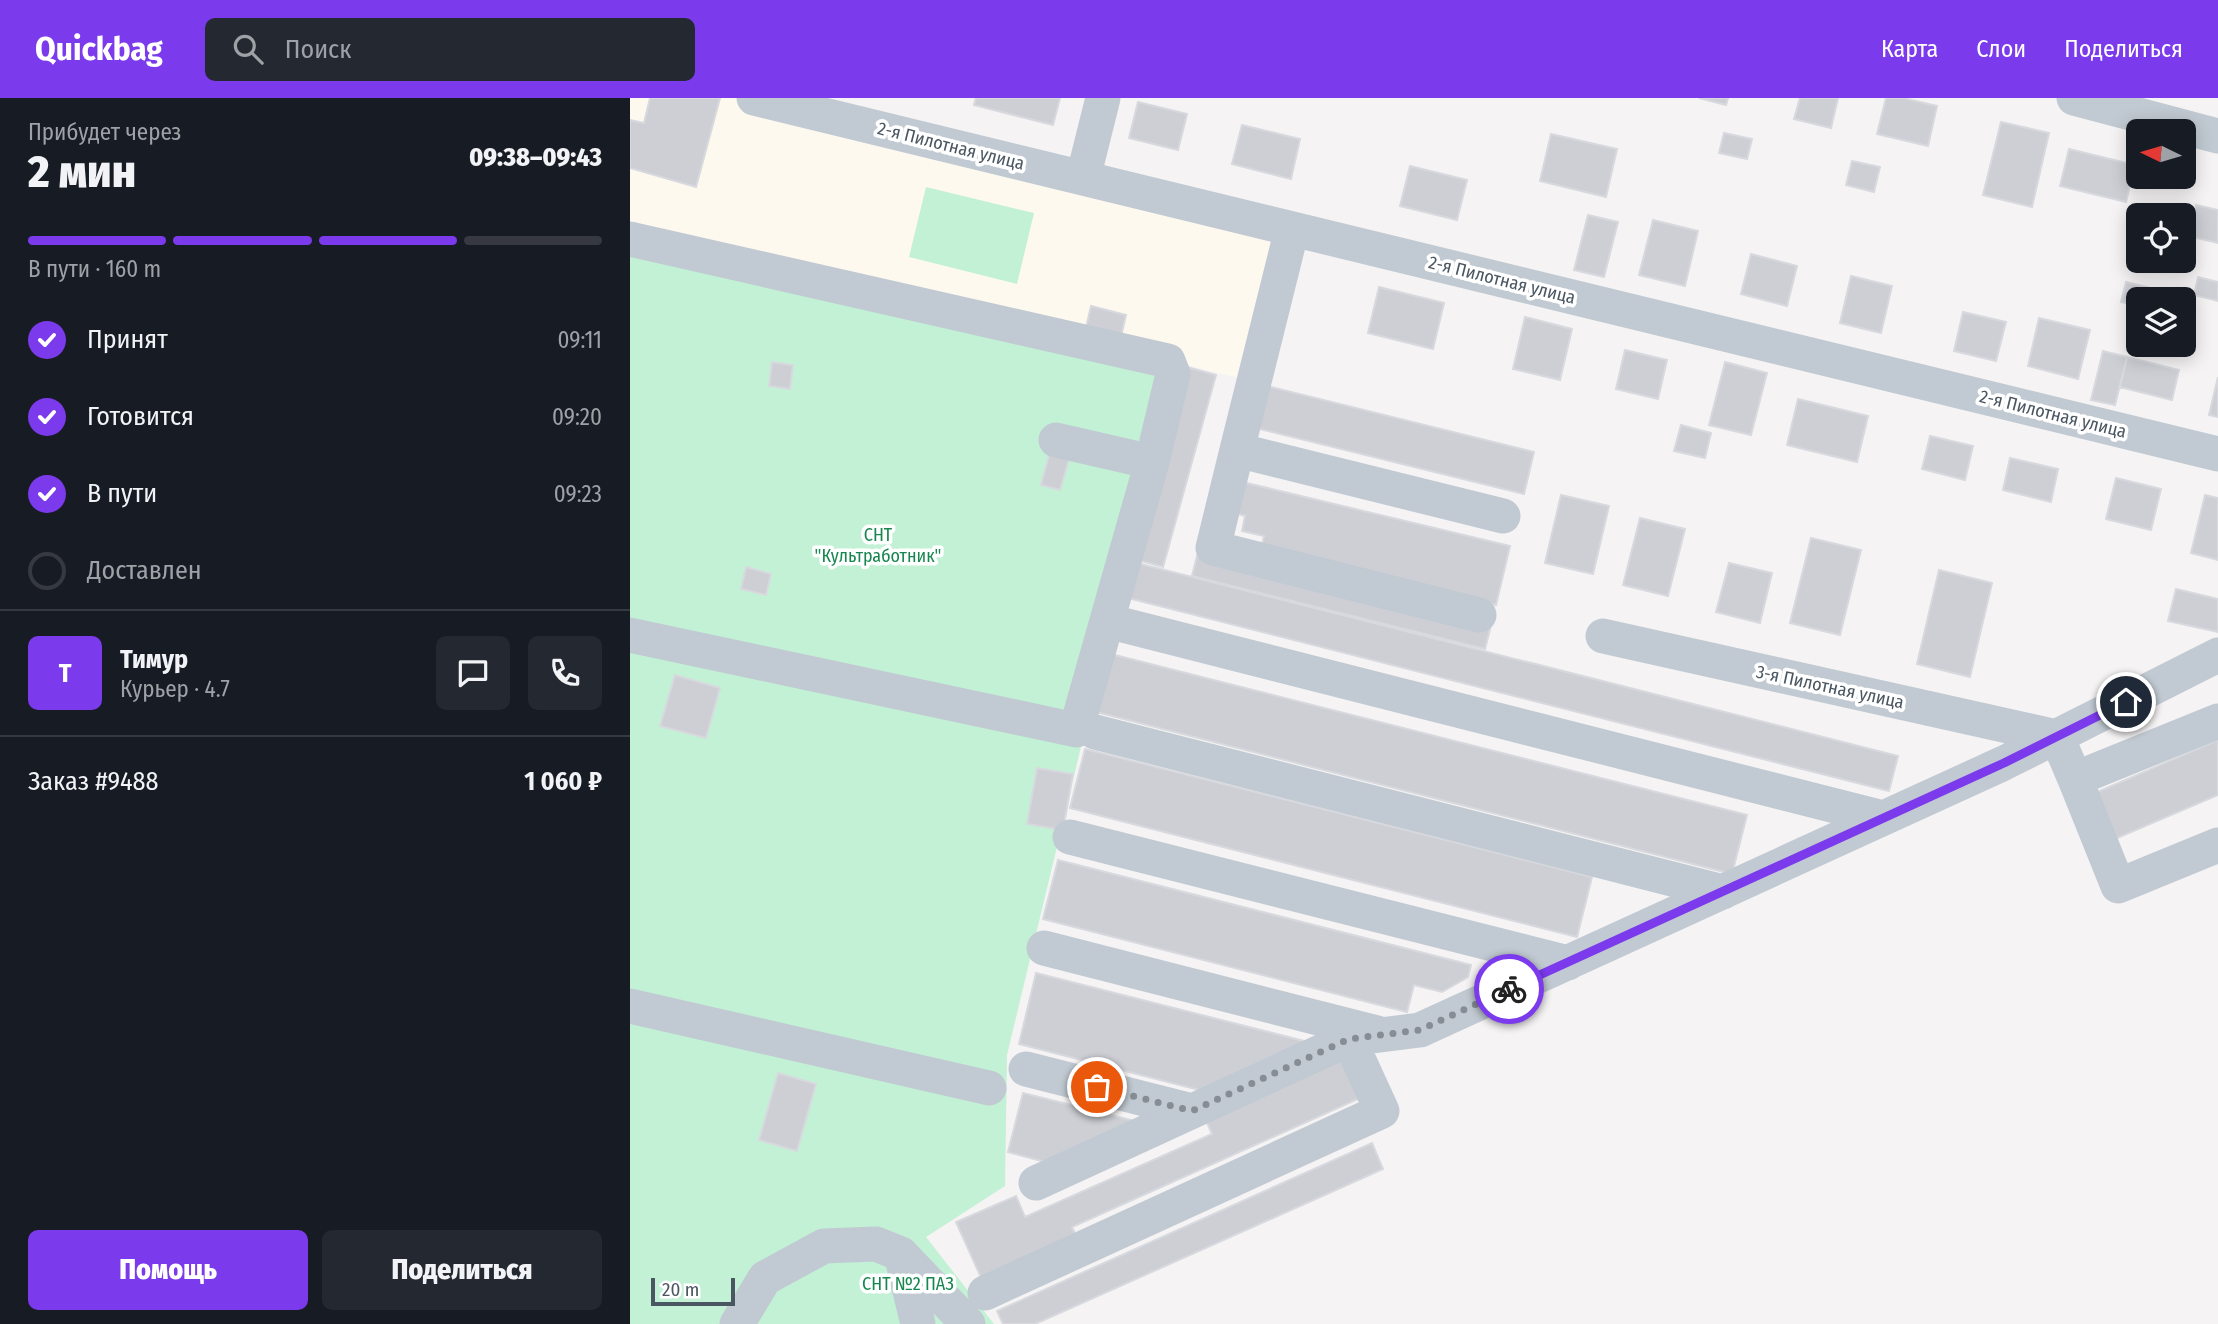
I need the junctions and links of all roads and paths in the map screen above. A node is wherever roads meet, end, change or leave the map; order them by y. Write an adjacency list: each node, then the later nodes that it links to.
1 (754, 98): 5 (street, 2-я Пилотная улица)
2 (1102, 98): 5 (street)
3 (2074, 98): 4 (street)
4 (2218, 136)
5 (1083, 178): 6 (street, 2-я Пилотная улица)
6 (1292, 229): 9 (street); 10 (street, 2-я Пилотная улица)
7 (630, 239): 11 (street)
8 (1056, 440): 11 (street)
9 (1237, 450): 12 (street); 13 (street)
10 (2218, 454)
11 (1152, 461): 15 (street)
12 (1503, 516)
13 (1479, 615)
14 (1123, 625): 22 (street)
15 (630, 635)
16 (1603, 636): 20 (street, 3-я Пилотная улица)
17 (2218, 655): 20 (street)
18 (2218, 721): 21 (street)
19 (1095, 732): 25 (street)
20 (2057, 737): 21 (street); 22 (street)
21 (2075, 779): 24 (street)
22 (1883, 818): 25 (street)
23 (1070, 836): 27 (street)
24 (2218, 845)
25 (1723, 892): 27 (street)
26 (1044, 948): 29 (street)
27 (1567, 963): 29 (street)
28 (630, 1006): 32 (street)
29 (1385, 1035): 30 (street)
30 (1349, 1039): 33 (street); 36 (street)
31 (1026, 1069): 33 (street)
32 (989, 1088)
33 (1192, 1111): 34 (street)
34 (1036, 1183)
35 (901, 1254): 37 (street); 38 (street); 39 (street)
36 (985, 1293)
37 (737, 1324)
38 (918, 1324)
39 (968, 1324)

